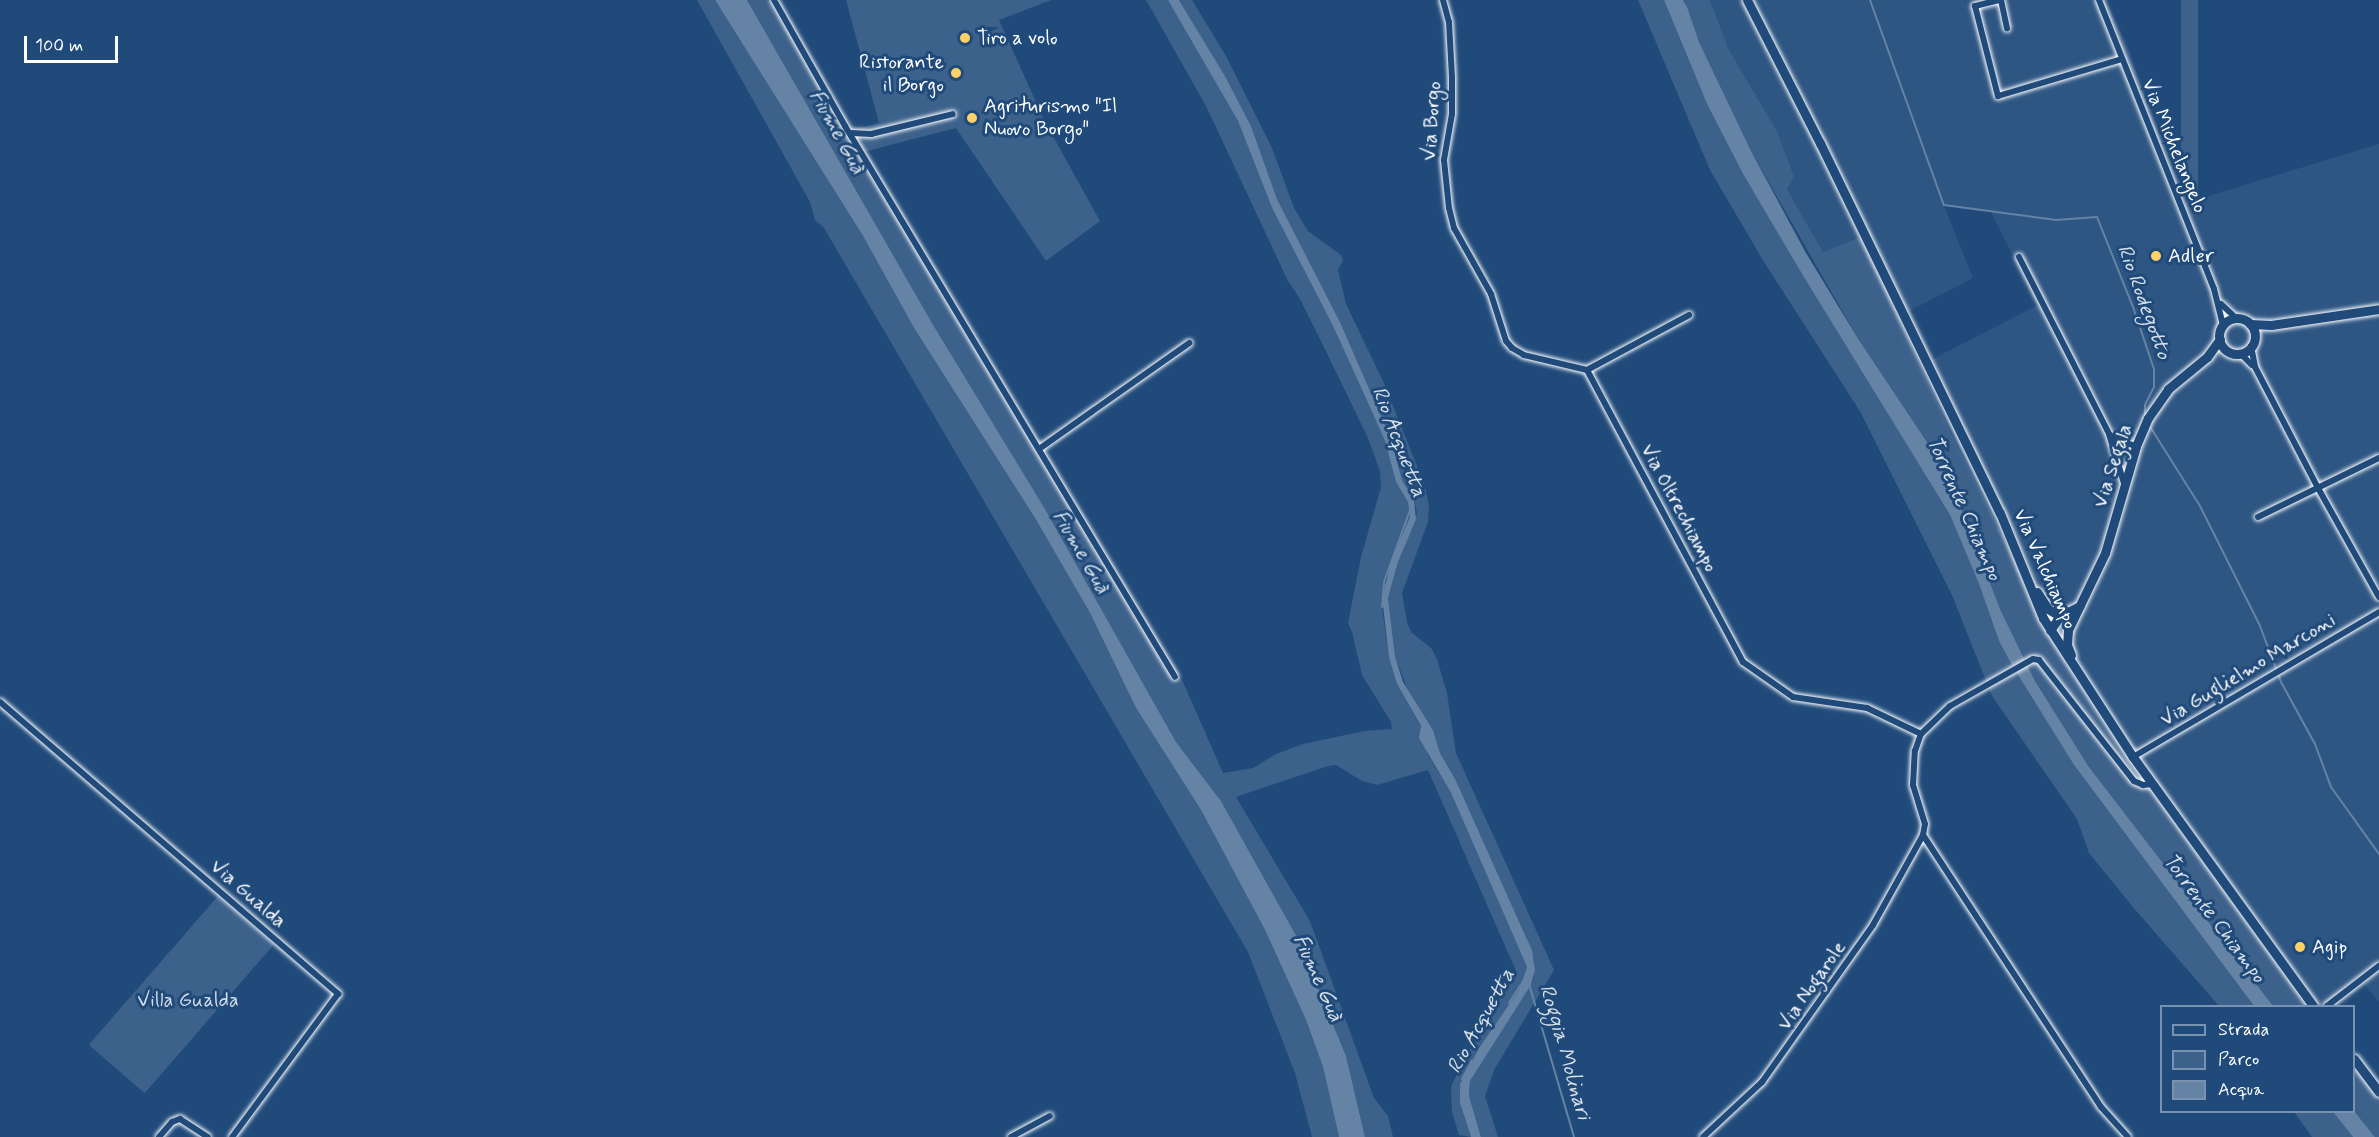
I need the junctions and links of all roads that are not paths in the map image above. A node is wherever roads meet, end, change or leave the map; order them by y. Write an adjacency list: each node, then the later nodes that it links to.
1 (774, 0): 9 (street)
2 (1443, 0): 25 (street, Via Borgo)
3 (1747, 0): 33 (main road, Via Valchiampo)
4 (2000, 0): 6 (street); 7 (street)
5 (2099, 0): 7 (street, Via Michelangelo)
6 (2007, 28)
7 (2122, 59): 11 (street, Via Michelangelo)
8 (953, 114): 9 (street)
9 (850, 133): 28 (street)
10 (2019, 257): 26 (street)
11 (2220, 304): 14 (street, Via Michelangelo); 16 (street, Via Michelangelo)
12 (2379, 309): 17 (main road)
13 (1689, 315): 25 (street)
14 (2236, 318): 15 (main road); 16 (main road)
15 (2250, 324): 17 (main road); 18 (main road)
16 (2223, 325): 19 (main road, Via Segala)
17 (2271, 325): 18 (main road)
18 (2255, 336): 21 (main road)
19 (2220, 339): 22 (main road); 23 (main road, Via Segala)
20 (1189, 343): 28 (street)
21 (2251, 346): 22 (main road, Via Segala); 24 (street)
22 (2235, 353): 23 (main road, Via Segala); 24 (street)
23 (2207, 357): 27 (main road, Via Segala)
24 (2255, 367): 31 (street)
25 (1587, 370): 43 (street, Via Oltrechiampo)
26 (2109, 434): 27 (street); 30 (street)
27 (2136, 446): 30 (main road, Via Segala)
28 (1039, 449): 40 (street)
29 (2379, 458): 31 (street)
30 (2124, 483): 35 (main road, Via Segala)
31 (2318, 488): 32 (street); 34 (street)
32 (2258, 517)
33 (2024, 571): 37 (main road); 39 (main road, Via Valchiampo)
34 (2379, 597)
35 (2080, 606): 37 (main road); 38 (main road, Via Segala)
36 (2379, 612): 44 (street, Via Guglielmo Marconi)
37 (2060, 616): 39 (main road)
38 (2071, 625): 39 (main road); 41 (main road)
39 (2050, 630): 41 (main road, Via Valchiampo)
40 (1174, 677)
41 (2085, 684): 44 (main road, Via Valchiampo)
42 (0, 702): 55 (street, Via Gualda)
43 (1921, 734): 45 (street); 46 (street)
44 (2133, 757): 45 (main road, Via Valchiampo)
45 (2153, 784): 48 (main road, Via Valchiampo)
46 (1923, 835): 57 (street, Via Nogarole); 58 (street)
47 (2379, 966): 49 (street)
48 (2312, 1005)
49 (2328, 1005)
50 (2355, 1060): 51 (main road)
51 (2379, 1092)
52 (1050, 1116): 56 (street)
53 (159, 1137): 54 (street)
54 (208, 1137)
55 (232, 1137)
56 (1011, 1137)
57 (1703, 1137)
58 (2128, 1137)

